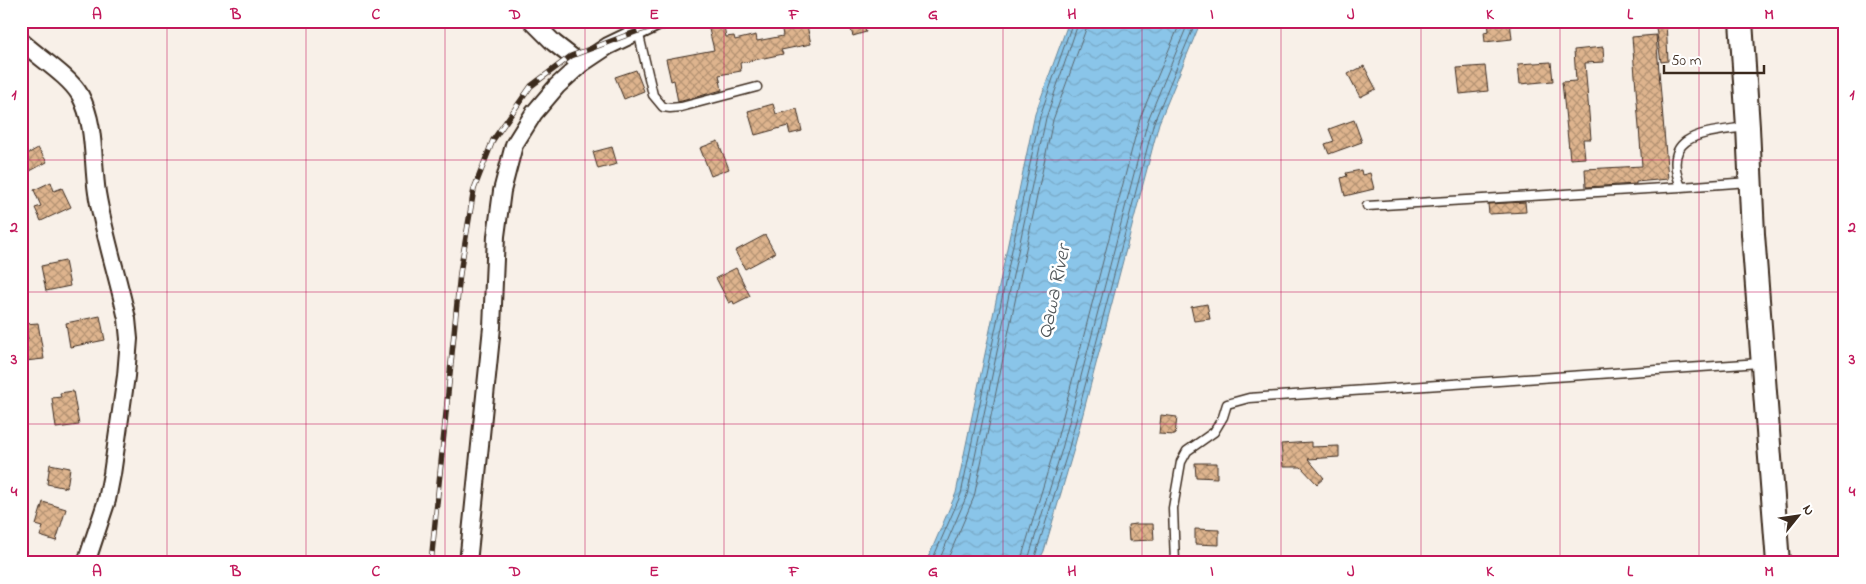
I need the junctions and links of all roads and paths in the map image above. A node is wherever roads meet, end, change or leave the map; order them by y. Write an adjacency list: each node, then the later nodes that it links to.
1 (532, 21): 6 (street)
2 (660, 21): 4 (street)
3 (1740, 21): 8 (main road)
4 (636, 26): 6 (street); 7 (lane)
5 (21, 41): 13 (street)
6 (581, 64): 14 (street)
7 (757, 87)
8 (1748, 127): 9 (main road); 10 (lane)
9 (1750, 182): 10 (lane); 12 (main road)
10 (1681, 187): 11 (lane)
11 (1366, 206)
12 (1763, 362): 15 (lane); 16 (main road)
13 (86, 563)
14 (468, 563)
15 (1175, 563)
16 (1778, 563)

